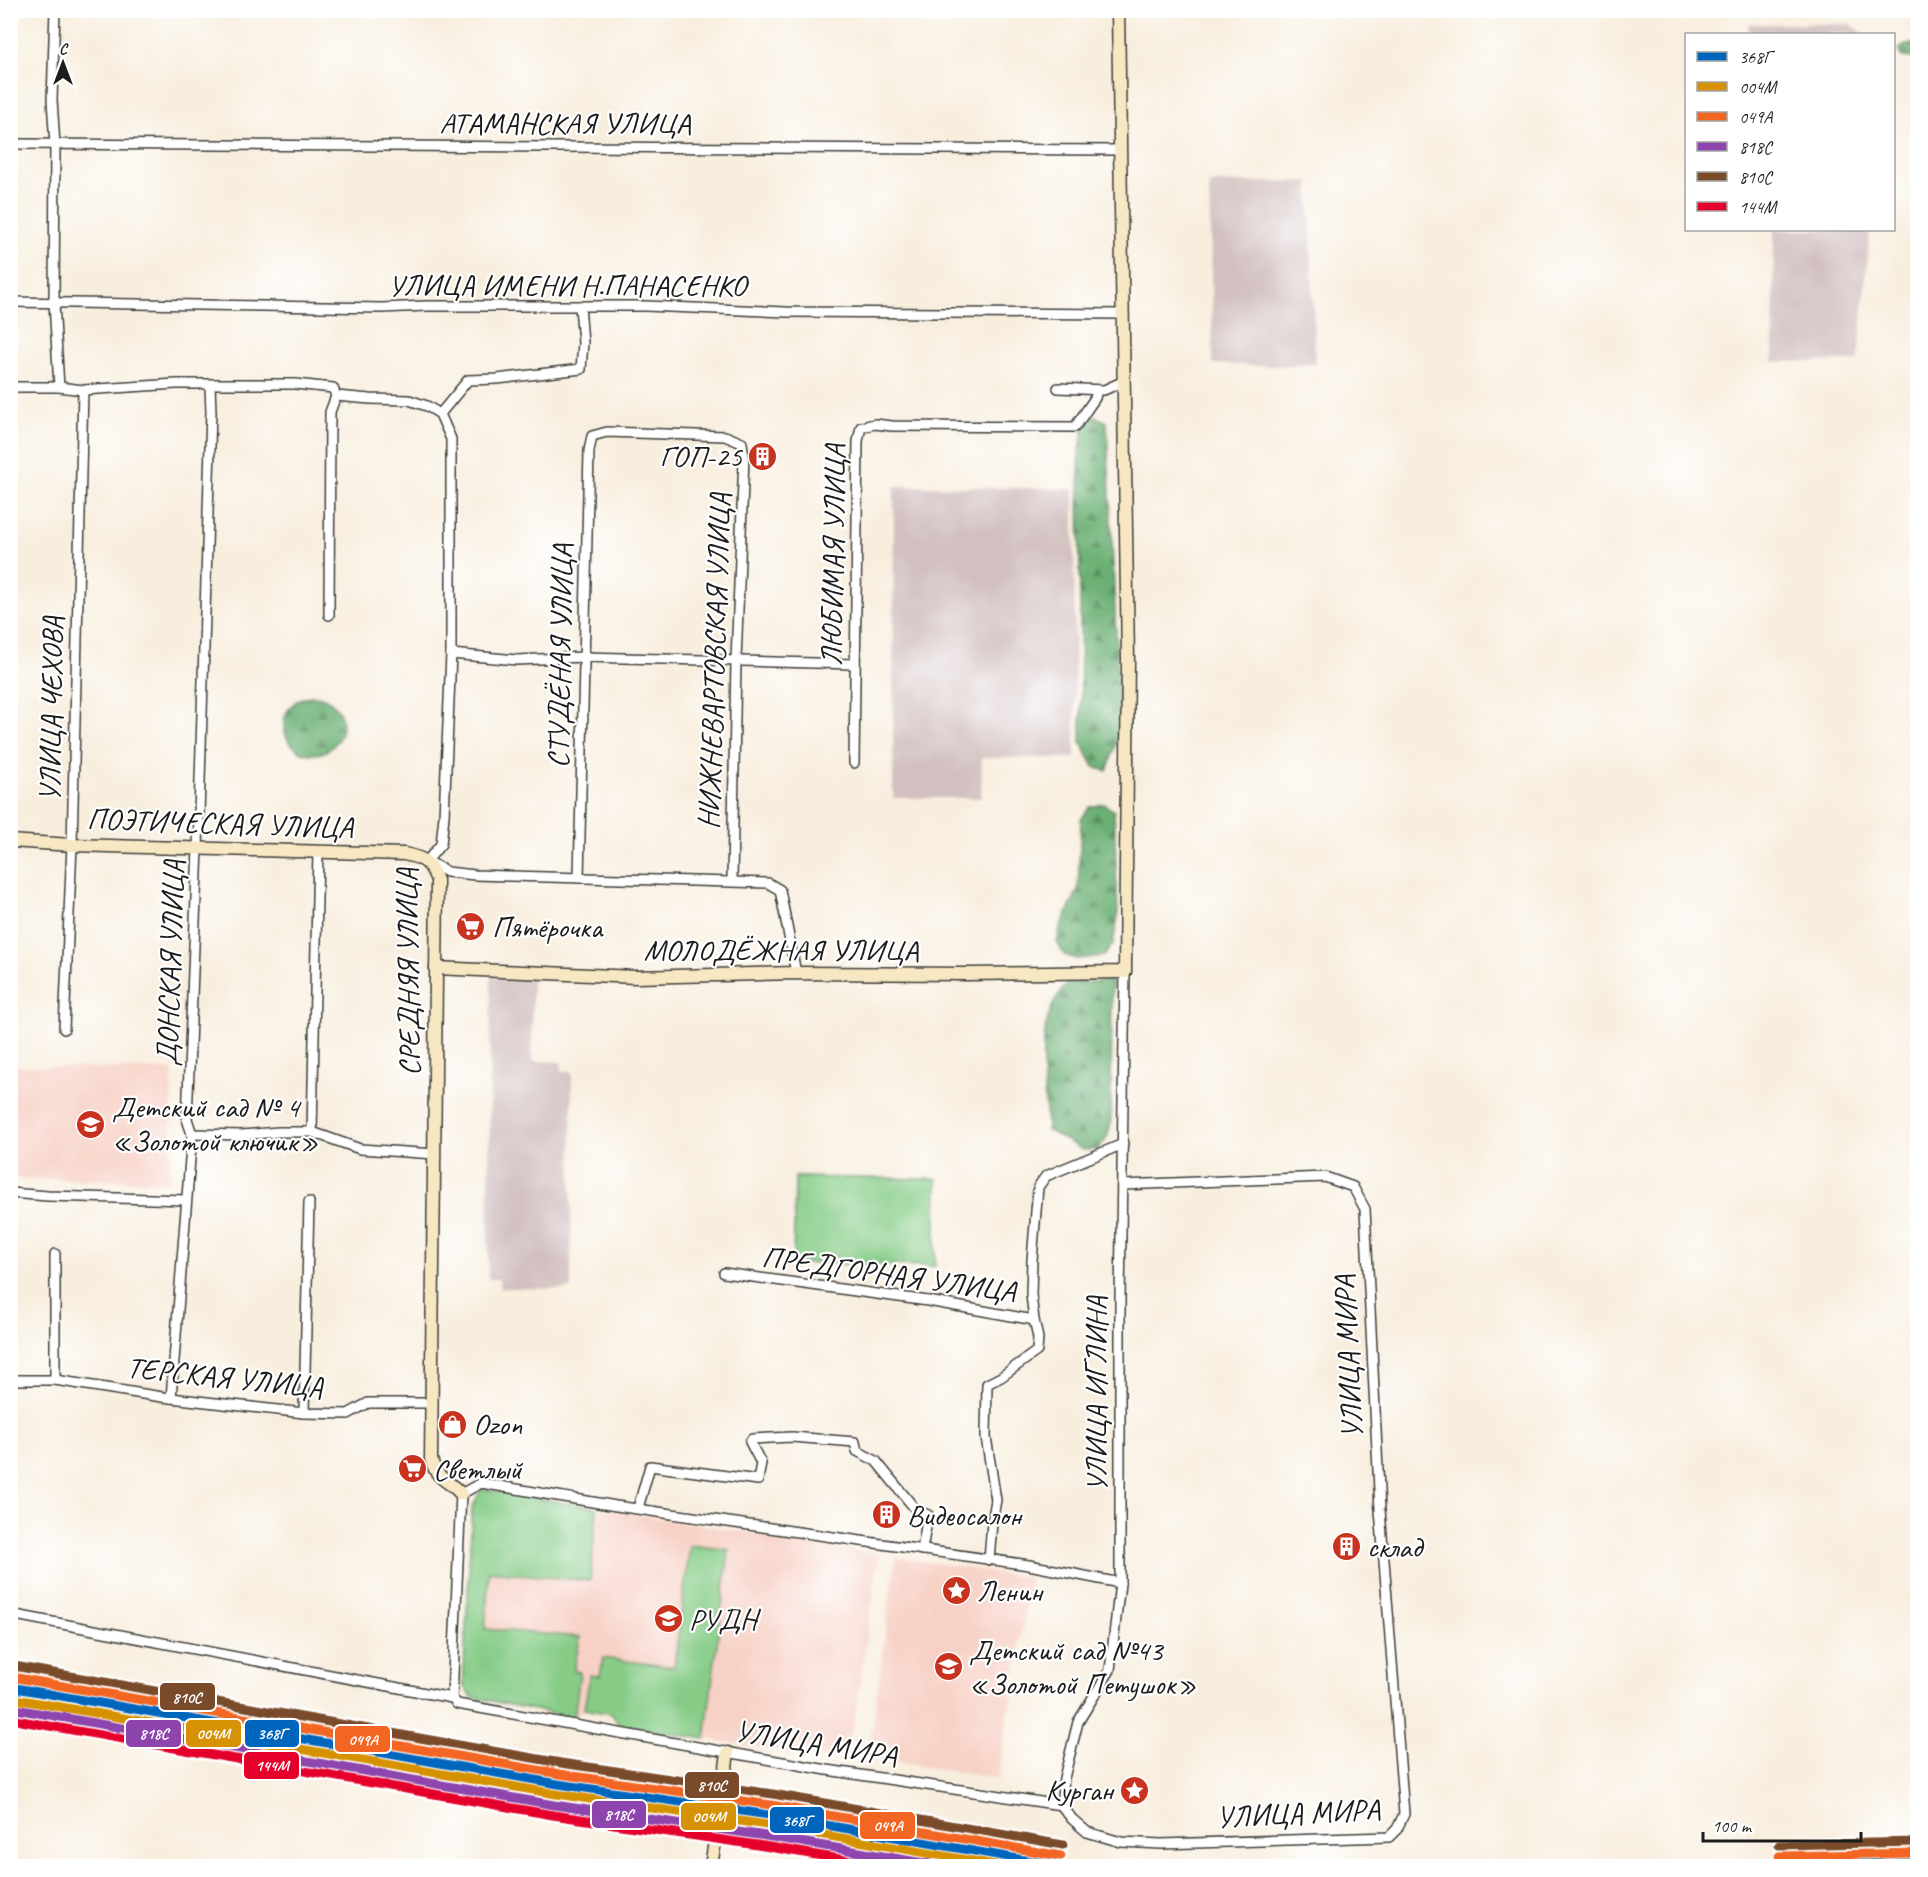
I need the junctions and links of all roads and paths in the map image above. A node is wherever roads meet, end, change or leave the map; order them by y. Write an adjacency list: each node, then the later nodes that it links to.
1 (55, 10): 4 (street)
2 (1118, 10): 5 (street)
3 (10, 144): 4 (street, АТАМАНСКАЯ УЛИЦА)
4 (55, 145): 5 (street, АТАМАНСКАЯ УЛИЦА); 7 (street)
5 (1120, 150): 9 (street)
6 (10, 302): 7 (street, УЛИЦА ИМЕНИ Н.ПАНАСЕНКО)
7 (54, 303): 8 (street, УЛИЦА ИМЕНИ Н.ПАНАСЕНКО); 13 (street)
8 (580, 306): 9 (street, УЛИЦА ИМЕНИ Н.ПАНАСЕНКО); 18 (street)
9 (1123, 314): 10 (street)
10 (1124, 381): 16 (street); 34 (street)
11 (210, 385): 15 (street); 17 (street); 28 (street, ДОНСКАЯ УЛИЦА)
12 (10, 387): 13 (street)
13 (59, 387): 15 (street)
14 (1058, 388): 16 (street)
15 (83, 390): 27 (street, УЛИЦА ЧЕХОВА)
16 (1097, 390): 24 (street, ЛЮБИМАЯ УЛИЦА)
17 (335, 392): 18 (street); 20 (street)
18 (440, 414): 21 (street, СРЕДНЯЯ УЛИЦА)
19 (742, 443): 22 (street, СТУДЁНАЯ УЛИЦА); 23 (street, НИЖНЕВАРТОВСКАЯ УЛИЦА)
20 (329, 615)
21 (451, 654): 22 (street); 30 (street, СРЕДНЯЯ УЛИЦА)
22 (584, 657): 23 (street); 31 (street, СТУДЁНАЯ УЛИЦА)
23 (736, 662): 24 (street); 32 (street, НИЖНЕВАРТОВСКАЯ УЛИЦА)
24 (854, 664): 25 (street, ЛЮБИМАЯ УЛИЦА)
25 (854, 763)
26 (10, 841): 27 (street, ПОЭТИЧЕСКАЯ УЛИЦА)
27 (72, 845): 28 (street, ПОЭТИЧЕСКАЯ УЛИЦА); 36 (street, УЛИЦА ЧЕХОВА)
28 (198, 848): 29 (street, ПОЭТИЧЕСКАЯ УЛИЦА); 38 (street, ДОНСКАЯ УЛИЦА)
29 (318, 851): 30 (street, ПОЭТИЧЕСКАЯ УЛИЦА); 37 (street)
30 (427, 861): 31 (street); 33 (street, СРЕДНЯЯ УЛИЦА)
31 (579, 878): 32 (street)
32 (732, 882): 35 (street)
33 (436, 968): 35 (street, МОЛОДЁЖНАЯ УЛИЦА); 40 (street, СРЕДНЯЯ УЛИЦА)
34 (1125, 972): 35 (street, МОЛОДЁЖНАЯ УЛИЦА); 39 (street, УЛИЦА ИГЛИНА)
35 (796, 973)
36 (64, 1029)
37 (312, 1132): 38 (street); 40 (street)
38 (192, 1134): 43 (street, ДОНСКАЯ УЛИЦА)
39 (1123, 1144): 41 (street, УЛИЦА ИГЛИНА); 47 (street, ПРЕДГОРНАЯ УЛИЦА)
40 (435, 1154): 51 (street, СРЕДНЯЯ УЛИЦА)
41 (1122, 1185): 57 (street, УЛИЦА ИГЛИНА); 62 (street, УЛИЦА МИРА)
42 (10, 1193): 43 (street)
43 (186, 1200): 50 (street, ДОНСКАЯ УЛИЦА)
44 (309, 1202): 52 (street)
45 (55, 1254): 49 (street)
46 (724, 1274): 47 (street, ПРЕДГОРНАЯ УЛИЦА)
47 (1034, 1320): 56 (street)
48 (10, 1380): 49 (street, ТЕРСКАЯ УЛИЦА)
49 (55, 1380): 50 (street, ТЕРСКАЯ УЛИЦА)
50 (171, 1398): 52 (street, ТЕРСКАЯ УЛИЦА)
51 (432, 1403): 52 (street, ТЕРСКАЯ УЛИЦА); 53 (street, СРЕДНЯЯ УЛИЦА)
52 (304, 1413)
53 (461, 1494): 54 (street); 59 (street)
54 (638, 1508): 55 (street); 55 (street)
55 (922, 1550): 56 (street)
56 (989, 1560): 57 (street)
57 (1120, 1583): 62 (street, УЛИЦА ИГЛИНА)
58 (10, 1614): 59 (street, УЛИЦА МИРА)
59 (452, 1698): 60 (street, УЛИЦА МИРА)
60 (728, 1753): 61 (street); 62 (street, УЛИЦА МИРА)
61 (722, 1795)
62 (1061, 1805)
63 (716, 1835): 64 (street)
64 (711, 1866)

